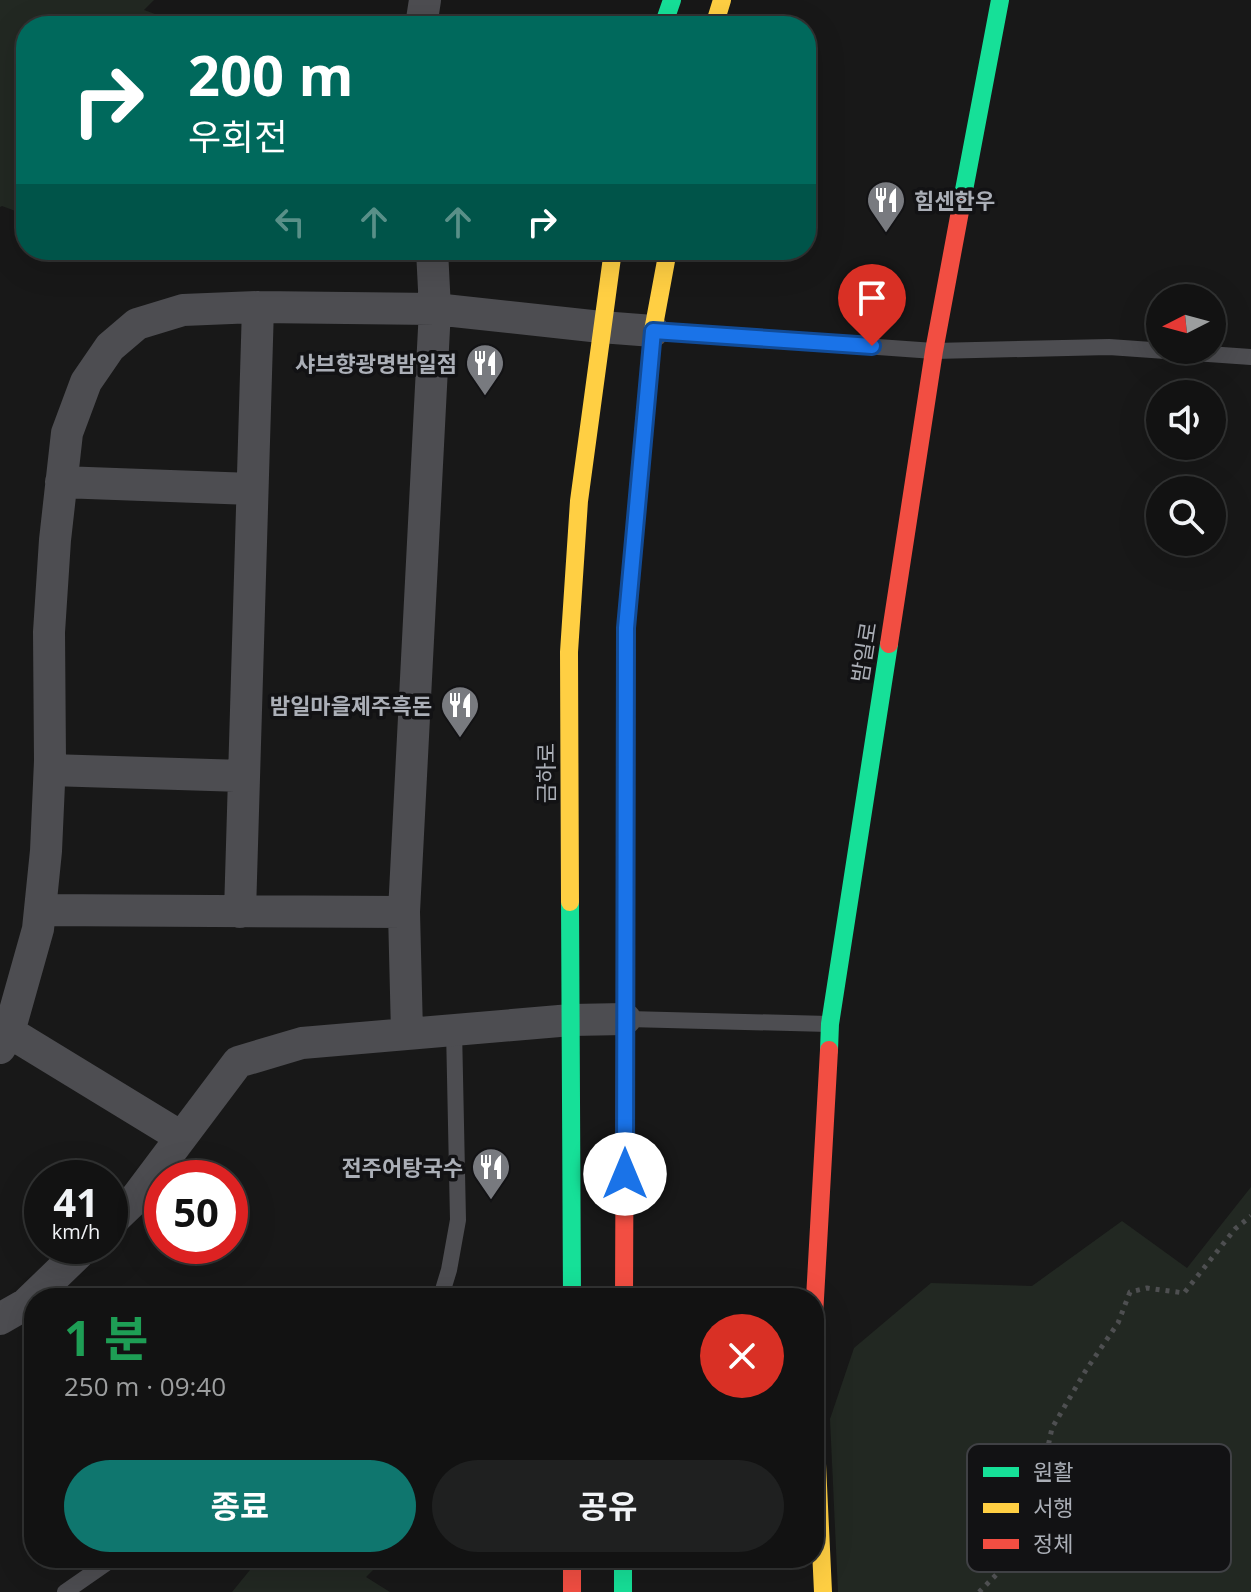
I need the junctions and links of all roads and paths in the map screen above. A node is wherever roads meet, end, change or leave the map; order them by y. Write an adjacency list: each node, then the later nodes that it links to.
1 (1000, 0): 9 (main road, 밤일로)
2 (433, 260): 6 (street)
3 (611, 260): 7 (main road, 금하로)
4 (666, 260): 8 (main road)
5 (258, 307): 6 (street); 11 (street); 12 (street)
6 (435, 309): 7 (street); 17 (street)
7 (601, 327): 8 (street); 19 (main road, 금하로)
8 (653, 331): 9 (lane); 18 (main road)
9 (934, 351): 10 (lane); 20 (main road, 밤일로)
10 (1251, 357)
11 (61, 482): 12 (street); 13 (street)
12 (252, 489): 14 (street)
13 (50, 770): 14 (street); 15 (street)
14 (243, 776): 16 (street)
15 (40, 910): 16 (street); 23 (street)
16 (240, 912): 17 (street)
17 (404, 912): 22 (street)
18 (625, 1019): 19 (street); 20 (lane); 31 (main road)
19 (571, 1020): 21 (street); 30 (main road, 금하로)
20 (830, 1024): 32 (main road, 밤일로)
21 (454, 1029): 22 (street); 29 (lane)
22 (407, 1033): 24 (street)
23 (5, 1040): 24 (street)
24 (181, 1137): 25 (street)
25 (128, 1206)
26 (1251, 1216): 35 (path)
27 (67, 1264): 28 (street)
28 (43, 1288)
29 (444, 1288)
30 (572, 1288)
31 (624, 1288)
32 (816, 1288)
33 (24, 1305): 34 (street)
34 (0, 1319)
35 (1049, 1444)
36 (100, 1568): 41 (lane)
37 (572, 1568): 42 (main road)
38 (623, 1568): 43 (main road)
39 (822, 1568): 44 (main road)
40 (999, 1572): 45 (path)
41 (65, 1592)
42 (572, 1592)
43 (623, 1592)
44 (823, 1592)
45 (979, 1592)

